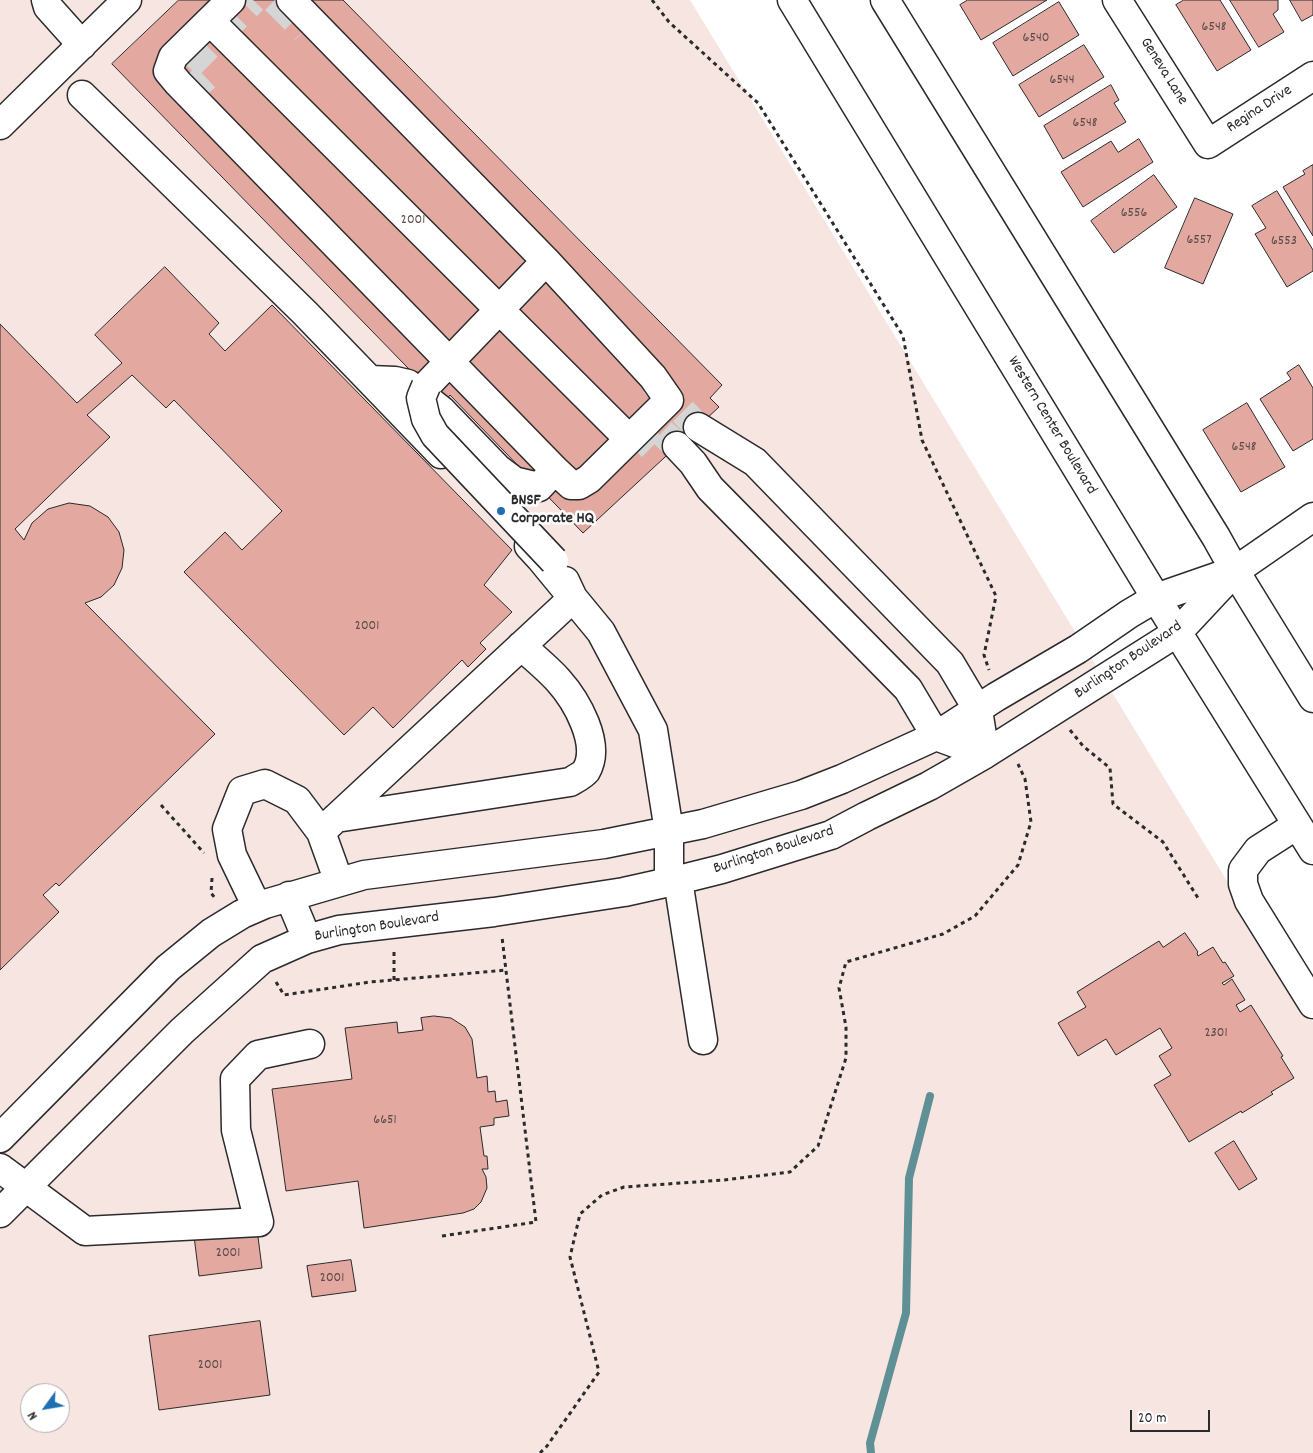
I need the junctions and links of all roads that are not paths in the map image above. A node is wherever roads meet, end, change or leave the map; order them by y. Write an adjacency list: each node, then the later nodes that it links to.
1 (46, 0): 9 (street)
2 (127, 0): 9 (street)
3 (230, 0): 8 (street)
4 (291, 0): 14 (street)
5 (792, 0): 25 (street, Western Center Boulevard)
6 (885, 0): 23 (street)
7 (1118, 0): 13 (street, Geneva Lane)
8 (210, 21): 15 (street); 16 (street)
9 (82, 45): 12 (street)
10 (1313, 76): 13 (street, Regina Drive)
11 (82, 95): 17 (street)
12 (2, 118)
13 (1208, 144)
14 (546, 261): 15 (street); 19 (street)
15 (499, 310): 16 (street); 19 (street)
16 (449, 360): 21 (street); 24 (street, bridge)
17 (370, 380): 21 (street); 24 (street)
18 (698, 427): 29 (street)
19 (629, 439): 21 (street)
20 (677, 446): 30 (street)
21 (555, 470)
22 (1313, 517): 23 (street)
23 (1235, 571): 25 (street); 26 (street, Burlington Boulevard); 28 (street)
24 (573, 598): 27 (street); 34 (street)
25 (1156, 598): 26 (street, Western Center Boulevard); 29 (street)
26 (1178, 632): 31 (street, Burlington Boulevard); 33 (street, Western Center Boulevard)
27 (521, 646): 32 (street); 32 (street)
28 (1313, 698)
29 (978, 710): 30 (street); 31 (street)
30 (936, 736): 31 (street); 34 (street)
31 (985, 754): 36 (street, Burlington Boulevard)
32 (329, 825): 37 (street); 39 (street)
33 (1298, 825): 35 (street, Western Center Boulevard); 41 (street)
34 (669, 831): 36 (street); 37 (street)
35 (1313, 850)
36 (673, 881): 40 (street, Burlington Boulevard); 42 (street)
37 (339, 882): 38 (street)
38 (290, 896): 39 (street); 40 (street)
39 (258, 907): 44 (street)
40 (308, 939): 46 (street, Burlington Boulevard)
41 (1313, 1004)
42 (702, 1040)
43 (310, 1044): 46 (street)
44 (0, 1138)
45 (0, 1168): 46 (street)
46 (26, 1187): 47 (street, Burlington Boulevard)
47 (0, 1213)

